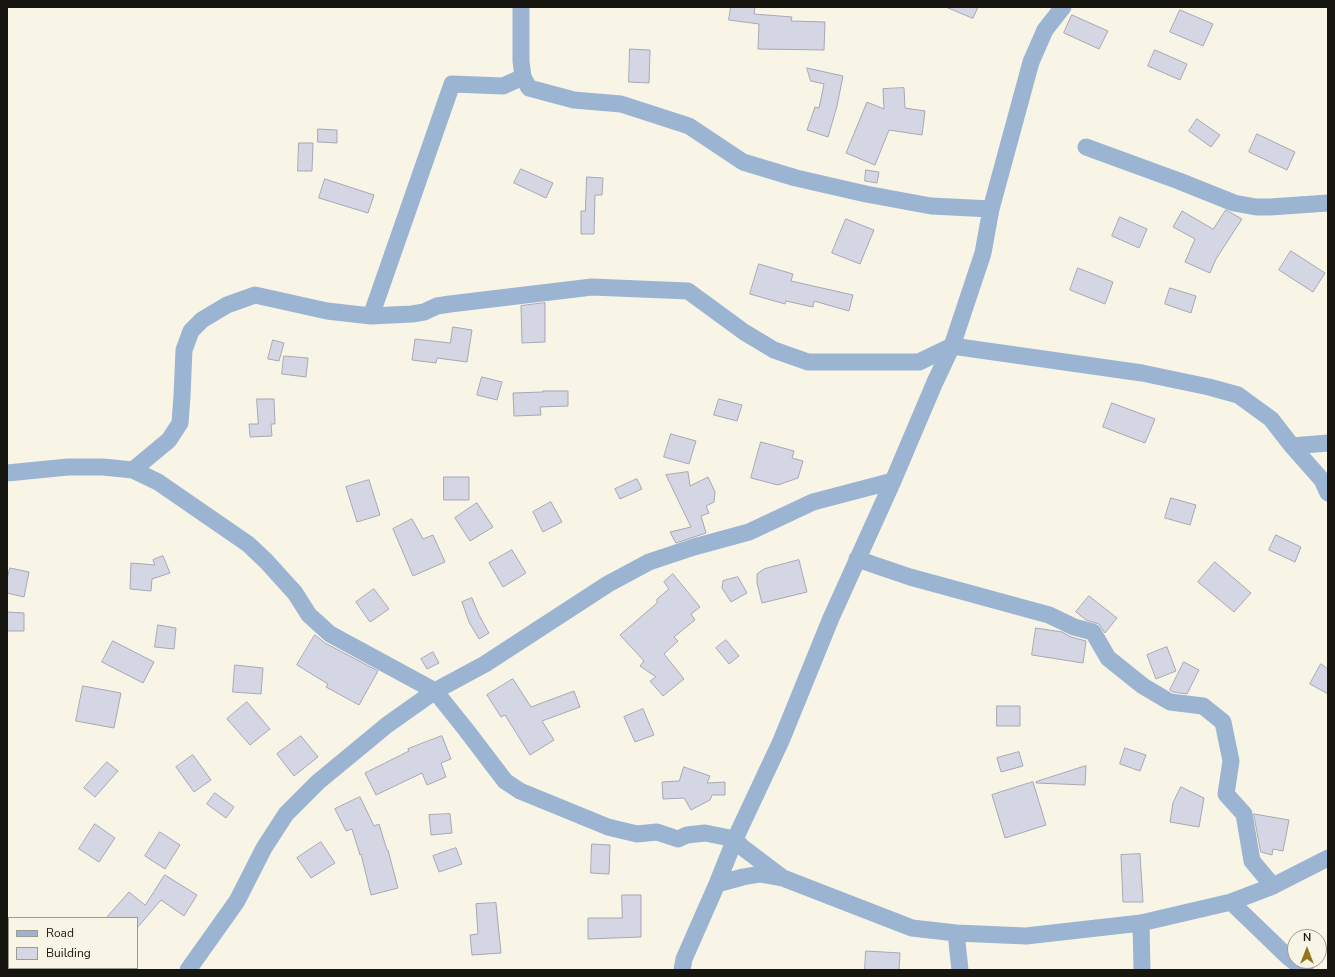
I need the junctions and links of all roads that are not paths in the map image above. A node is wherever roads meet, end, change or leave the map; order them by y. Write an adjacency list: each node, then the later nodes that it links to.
1 (521, 7): 3 (street)
2 (1063, 7): 6 (street)
3 (523, 77): 6 (street); 7 (street)
4 (1086, 147): 5 (street)
5 (1328, 203)
6 (991, 209): 8 (street)
7 (371, 316): 8 (street); 11 (street)
8 (952, 346): 10 (street); 13 (street)
9 (1328, 443): 10 (street)
10 (1292, 446): 14 (street)
11 (133, 470): 12 (street); 16 (street)
12 (7, 473)
13 (893, 481): 15 (street); 16 (street)
14 (1328, 493)
15 (857, 559): 17 (street); 21 (street)
16 (434, 691): 17 (street); 25 (street)
17 (735, 839): 19 (street); 20 (street)
18 (1328, 858): 21 (street)
19 (783, 878): 20 (street); 24 (street)
20 (717, 884): 26 (street)
21 (1273, 886): 22 (street)
22 (1231, 902): 23 (street); 29 (street)
23 (1141, 923): 24 (street); 28 (street)
24 (956, 933): 27 (street)
25 (188, 970)
26 (682, 970)
27 (960, 970)
28 (1142, 970)
29 (1305, 970)

